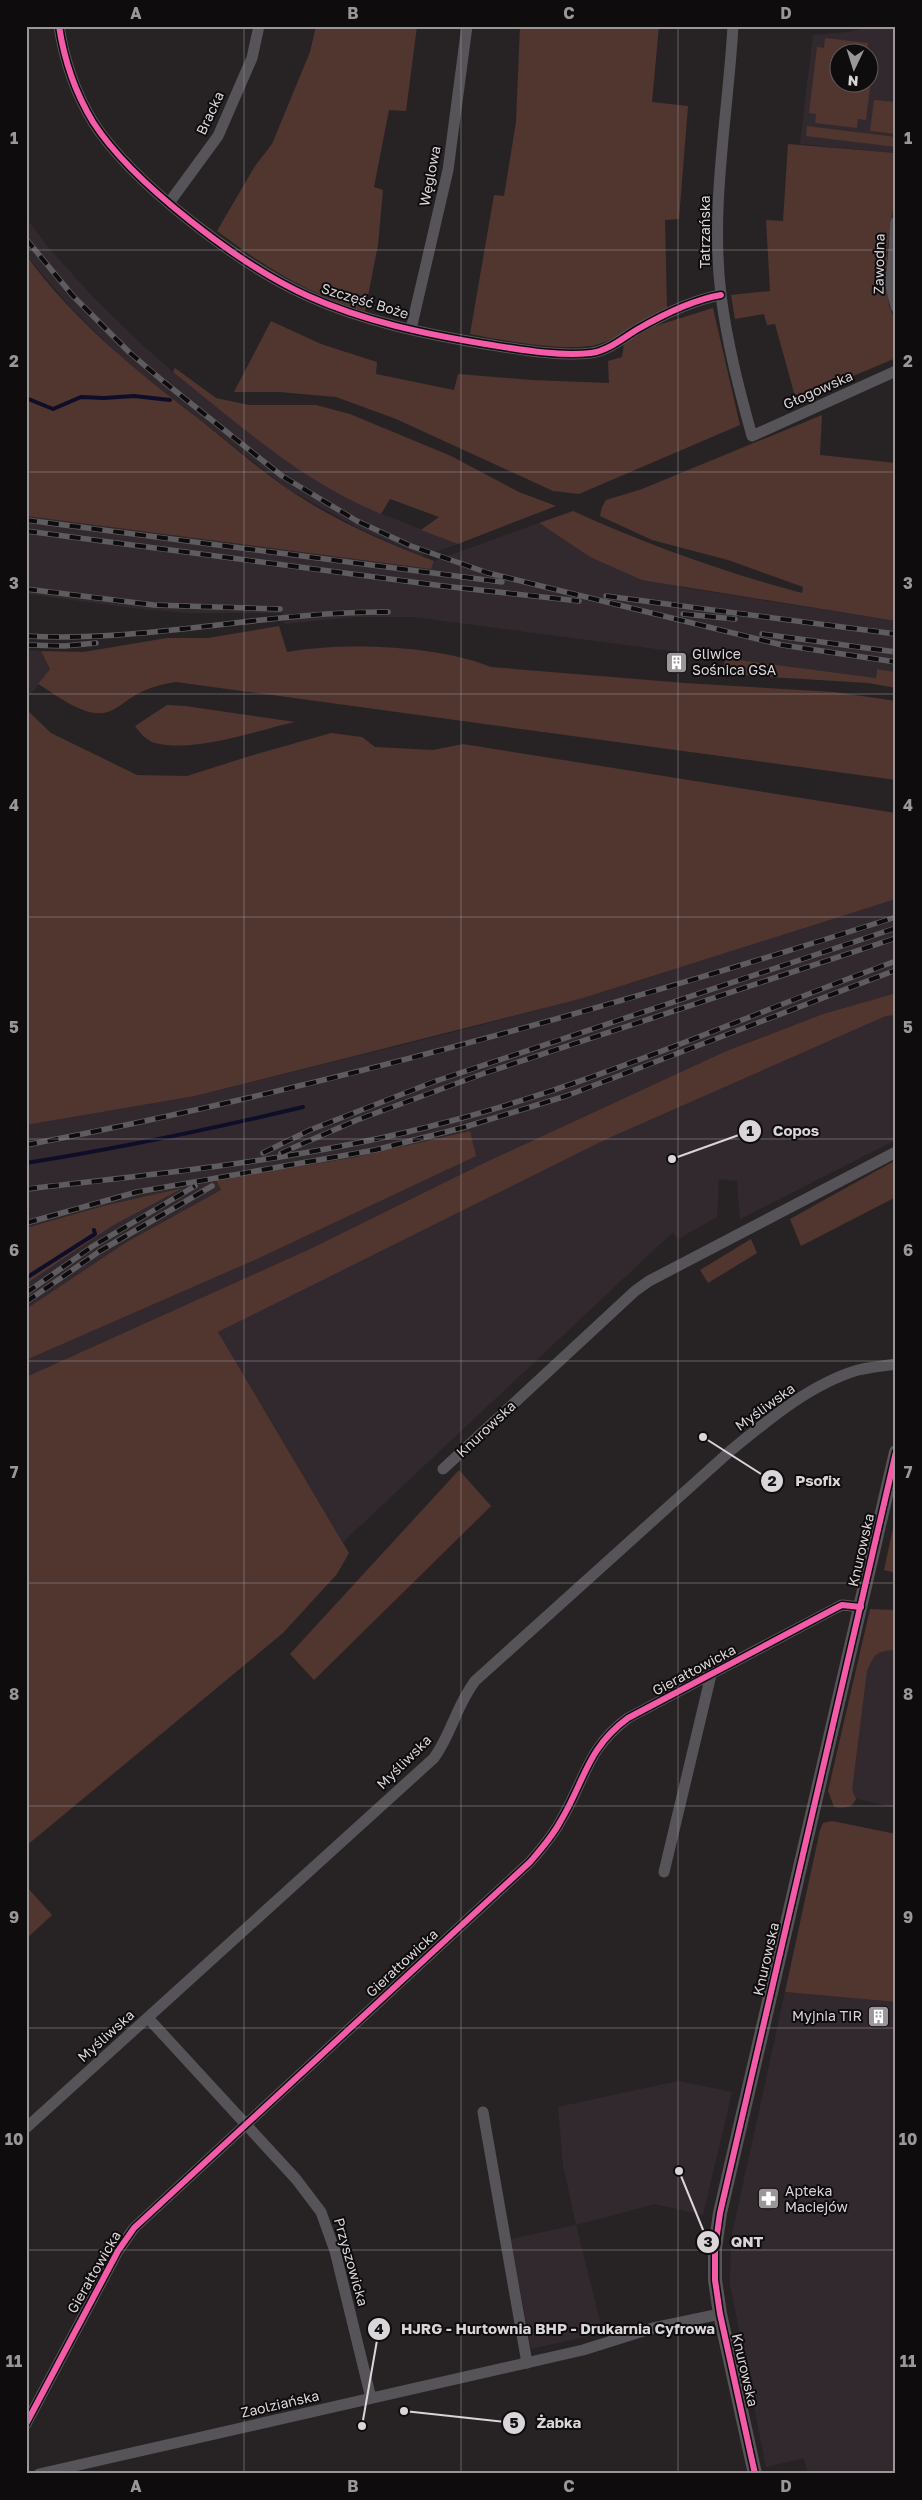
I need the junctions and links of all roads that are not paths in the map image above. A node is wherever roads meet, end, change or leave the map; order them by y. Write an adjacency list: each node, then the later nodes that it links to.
1 (59, 26): 5 (street, Szczęść Boże)
2 (258, 26): 5 (street, Bracka)
3 (467, 26): 9 (street, Węglowa)
4 (732, 26): 7 (street, Tatrzańska)
5 (169, 203): 9 (street, Szczęść Boże)
6 (896, 222): 8 (street, Zawodna)
7 (721, 295): 9 (street, Szczęść Boże); 11 (street, Tatrzańska)
8 (896, 307)
9 (412, 329)
10 (896, 371): 11 (street, Głogowska)
11 (752, 436)
12 (896, 1152): 15 (street, Knurowska)
13 (896, 1364): 19 (street, Myśliwska)
14 (896, 1452): 16 (street, Knurowska)
15 (443, 1469)
16 (861, 1607): 17 (street, Gierałtowicka); 23 (street, Knurowska)
17 (711, 1675): 18 (street, Gierałtowicka); 21 (street, Gierałtowicka)
18 (664, 1872)
19 (148, 2018): 21 (street, Przyszowicka); 22 (street, Myśliwska)
20 (483, 2112): 24 (street)
21 (245, 2124): 25 (street, Przyszowicka); 26 (street, Gierałtowicka)
22 (26, 2128)
23 (720, 2314): 24 (street, Zaolziańska); 28 (street, Knurowska)
24 (527, 2363): 25 (street, Zaolziańska)
25 (371, 2398): 27 (street, Zaolziańska)
26 (26, 2424)
27 (39, 2474)
28 (755, 2474)

